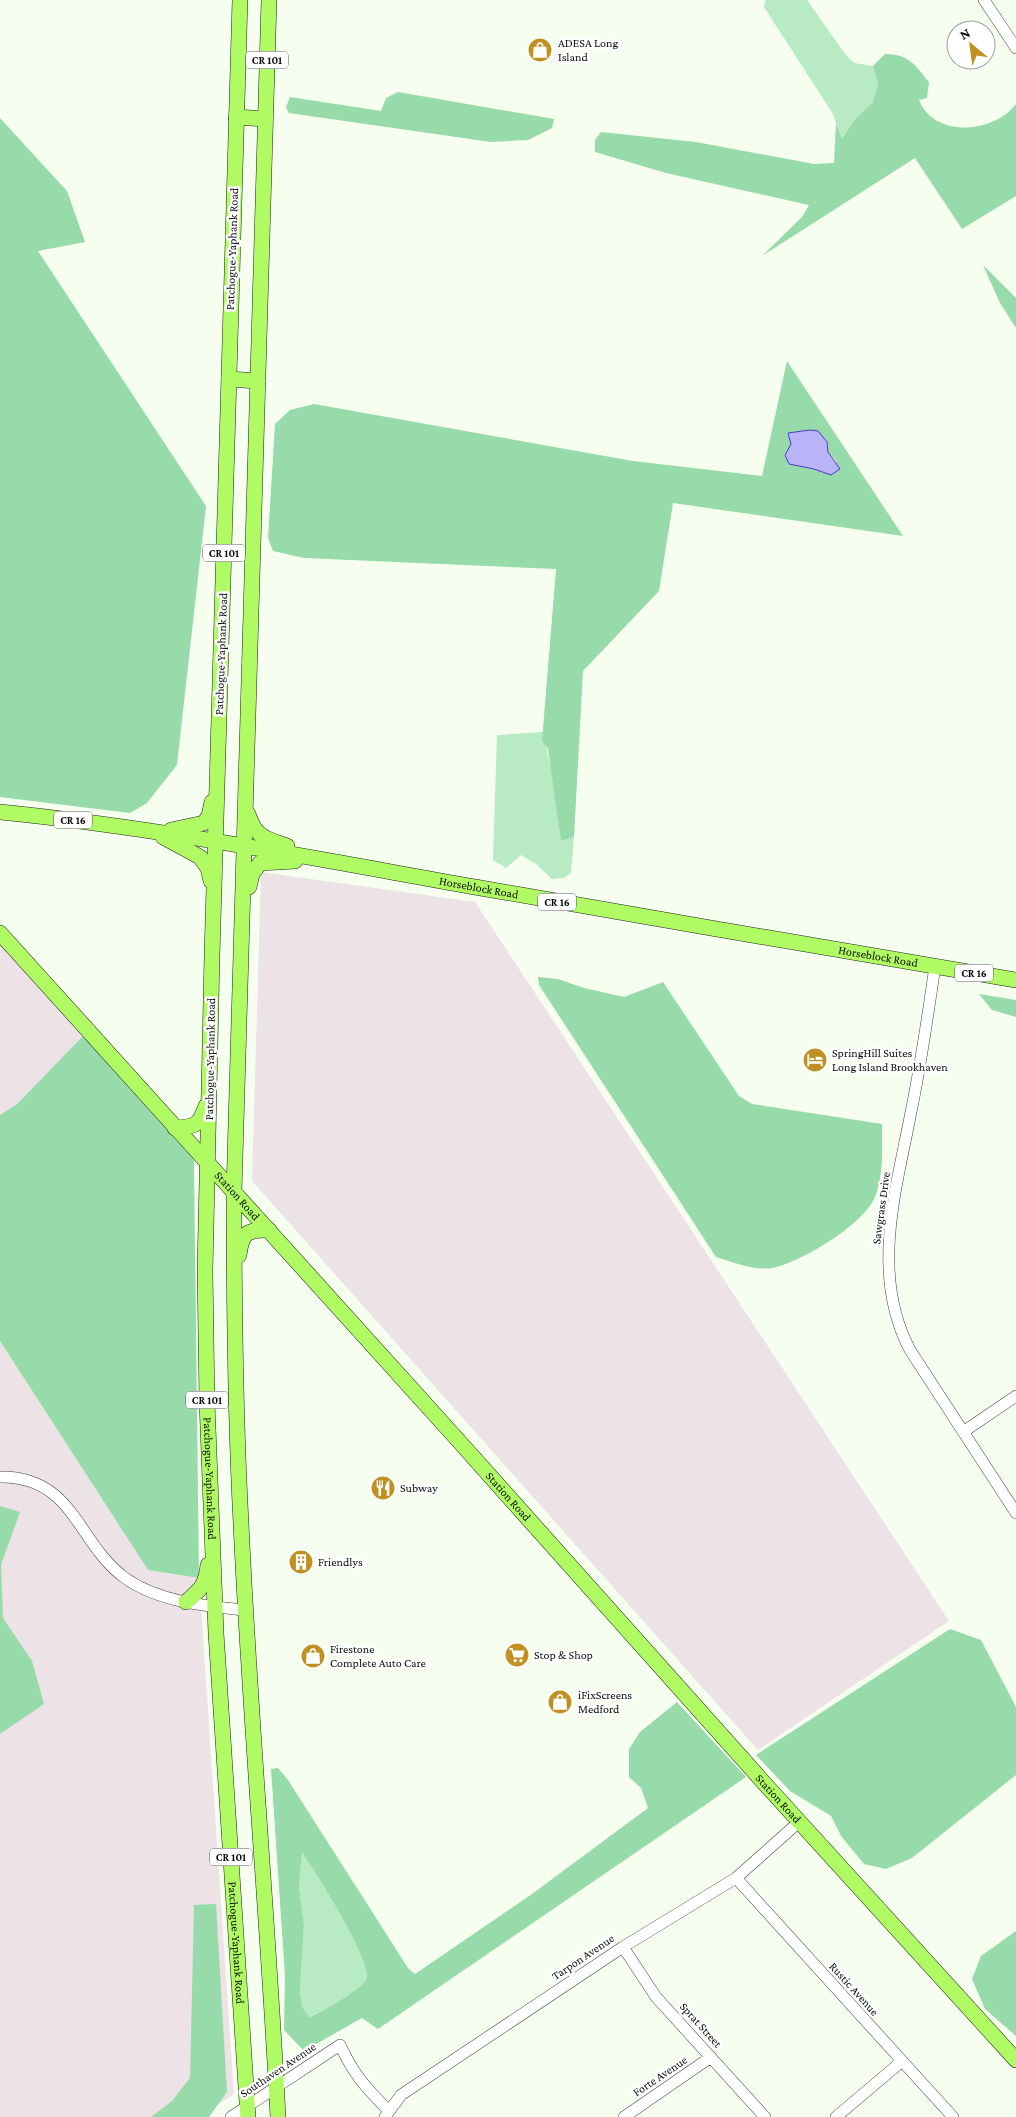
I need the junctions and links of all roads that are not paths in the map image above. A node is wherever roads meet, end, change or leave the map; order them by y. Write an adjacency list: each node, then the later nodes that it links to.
1 (240, 0): 5 (main road, Patchogue-Yaphank Road / CR 101)
2 (269, 0): 6 (main road, CR 101)
3 (984, 0): 4 (street)
4 (1016, 48)
5 (236, 117): 6 (main road); 7 (main road, Patchogue-Yaphank Road / CR 101)
6 (265, 119): 8 (main road, CR 101)
7 (229, 379): 8 (main road); 9 (main road, Patchogue-Yaphank Road / CR 101)
8 (258, 380): 10 (main road, CR 101)
9 (218, 771): 12 (main road); 13 (main road, Patchogue-Yaphank Road / CR 101)
10 (246, 808): 14 (main road, CR 101); 15 (main road)
11 (0, 812): 12 (main road, Horseblock Road / CR 16)
12 (155, 832): 13 (main road, Horseblock Road / CR 16); 16 (main road)
13 (217, 842): 14 (main road, Horseblock Road / CR 16); 16 (main road, Patchogue-Yaphank Road / CR 101)
14 (245, 846): 15 (main road, Horseblock Road / CR 16); 17 (main road, CR 101)
15 (322, 859): 17 (main road); 19 (main road, Horseblock Road / CR 16)
16 (214, 898): 21 (main road, Patchogue-Yaphank Road / CR 101)
17 (243, 920): 24 (main road, CR 101)
18 (0, 932): 22 (main road, Station Road)
19 (935, 966): 20 (main road, Horseblock Road / CR 16); 28 (street, Sawgrass Drive)
20 (1016, 980)
21 (209, 1098): 22 (main road); 23 (main road, Patchogue-Yaphank Road / CR 101)
22 (175, 1128): 23 (main road, Station Road)
23 (207, 1162): 24 (main road, Station Road); 31 (main road, Patchogue-Yaphank Road / CR 101)
24 (234, 1192): 25 (main road, Station Road); 26 (main road, CR 101)
25 (269, 1230): 26 (main road); 35 (main road, Station Road)
26 (234, 1291): 34 (main road, CR 101)
27 (1016, 1396): 28 (street)
28 (963, 1432): 30 (street, Sawgrass Drive)
29 (0, 1477): 32 (street)
30 (1016, 1512)
31 (212, 1528): 32 (main road); 33 (main road, Patchogue-Yaphank Road / CR 101)
32 (186, 1602): 33 (street)
33 (215, 1607): 34 (street); 42 (main road, Patchogue-Yaphank Road / CR 101)
34 (245, 1610): 41 (main road, CR 101)
35 (799, 1822): 36 (street, Tarpon Avenue); 39 (main road, Station Road)
36 (736, 1878): 37 (street, Tarpon Avenue); 40 (street, Rustic Avenue)
37 (622, 1947): 38 (street, Sprat Street); 43 (street, Tarpon Avenue)
38 (711, 2057): 46 (street, Forte Avenue); 47 (street, Sprat Street)
39 (1016, 2060)
40 (902, 2062): 48 (street); 49 (street, Rustic Avenue)
41 (276, 2087): 42 (street, Southaven Avenue); 43 (street, Southaven Avenue); 45 (main road, CR 101)
42 (247, 2112): 44 (street, Southaven Avenue)
43 (387, 2114)
44 (231, 2117)
45 (278, 2117)
46 (624, 2117)
47 (765, 2117)
48 (836, 2117)
49 (953, 2117)

